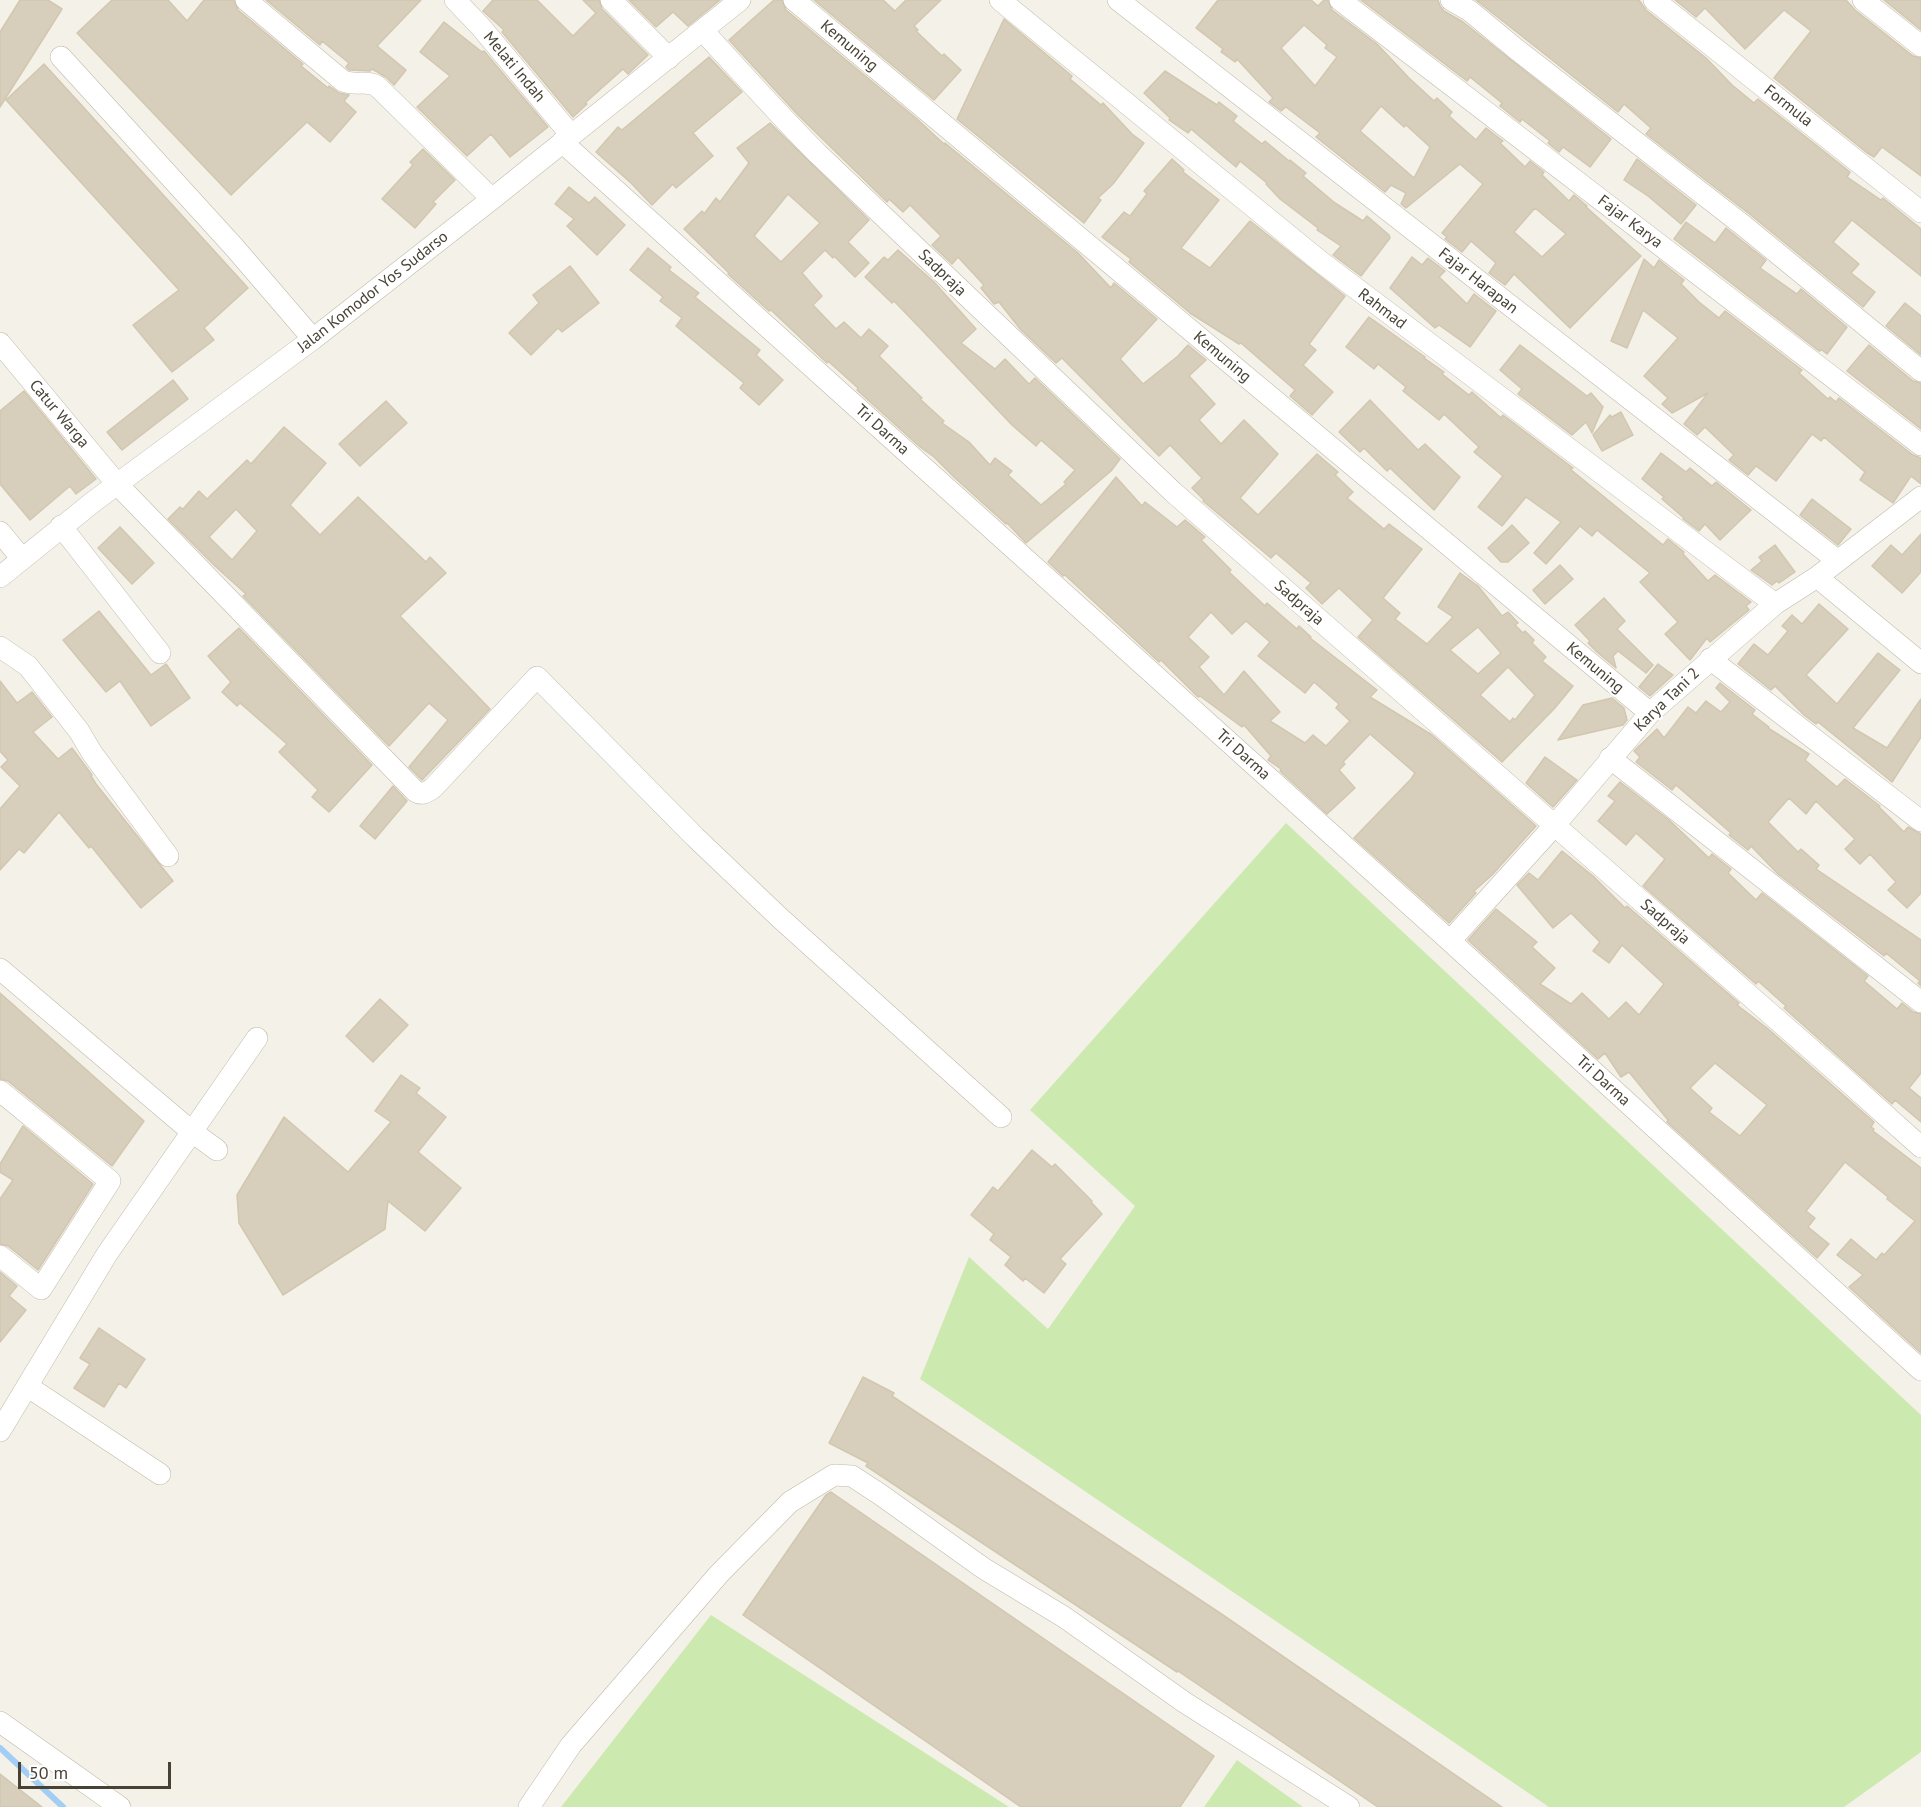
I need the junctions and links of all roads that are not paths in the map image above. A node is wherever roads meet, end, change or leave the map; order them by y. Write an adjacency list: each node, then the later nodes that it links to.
1 (246, 0): 17 (street)
2 (455, 0): 16 (street, Melati Indah)
3 (611, 0): 15 (street)
4 (740, 0): 12 (street, Jalan Komodor Yos Sudarso)
5 (794, 0): 36 (street, Kemuning)
6 (999, 0): 31 (street, Rahmad)
7 (1118, 0): 28 (street, Fajar Harapan)
8 (1340, 0): 22 (street, Fajar Karya)
9 (1451, 0): 21 (street)
10 (1654, 0): 18 (street, Formula)
11 (1863, 0): 13 (street)
12 (703, 31): 15 (street, Jalan Komodor Yos Sudarso); 39 (street, Sadpraja)
13 (1921, 46)
14 (61, 57): 19 (street)
15 (669, 58): 16 (street, Jalan Komodor Yos Sudarso)
16 (567, 139): 17 (street, Jalan Komodor Yos Sudarso); 41 (street, Tri Darma)
17 (492, 199): 19 (street, Jalan Komodor Yos Sudarso)
18 (1921, 212)
19 (313, 339): 23 (street, Jalan Komodor Yos Sudarso)
20 (0, 343): 23 (street, Catur Warga)
21 (1921, 371)
22 (1921, 445)
23 (117, 484): 25 (street, Jalan Komodor Yos Sudarso); 46 (street, Catur Warga)
24 (1921, 497): 28 (street, Karya Tani 2)
25 (61, 526): 27 (street, Jalan Komodor Yos Sudarso); 33 (street)
26 (0, 532): 27 (street)
27 (22, 559): 29 (street, Jalan Komodor Yos Sudarso)
28 (1838, 561): 30 (street, Karya Tani 2)
29 (0, 577)
30 (1817, 577): 31 (street, Karya Tani 2); 35 (street)
31 (1775, 604): 34 (street, Karya Tani 2)
32 (0, 647): 40 (street)
33 (160, 652)
34 (1710, 659): 36 (street, Karya Tani 2); 38 (street)
35 (1921, 663)
36 (1650, 713): 37 (street, Karya Tani 2)
37 (1610, 758): 39 (street, Karya Tani 2); 43 (street)
38 (1921, 820)
39 (1554, 826): 41 (street, Karya Tani 2); 48 (street, Sadpraja)
40 (168, 856)
41 (1450, 941): 51 (street, Tri Darma)
42 (0, 969): 47 (street)
43 (1921, 1002)
44 (257, 1038): 47 (street)
45 (0, 1092): 50 (street)
46 (1001, 1117)
47 (190, 1131): 49 (street); 52 (street)
48 (1921, 1147)
49 (217, 1150)
50 (0, 1256)
51 (1921, 1370)
52 (27, 1386): 53 (street); 54 (street)
53 (0, 1431)
54 (160, 1474)
55 (0, 1722): 56 (street)
56 (120, 1807)
57 (529, 1807): 58 (street)
58 (1349, 1807)

